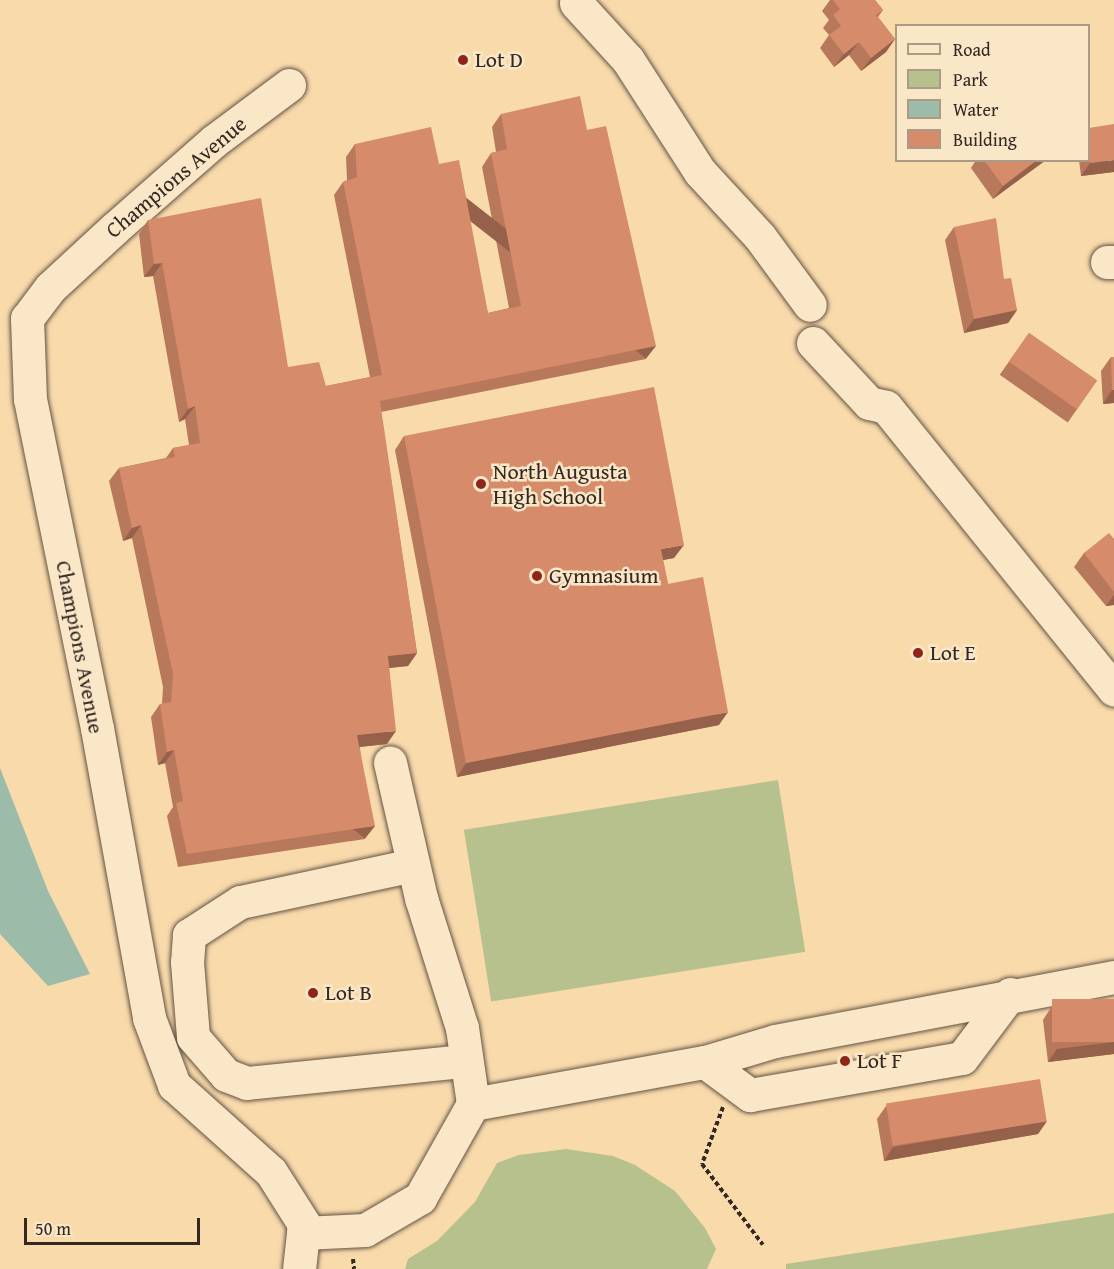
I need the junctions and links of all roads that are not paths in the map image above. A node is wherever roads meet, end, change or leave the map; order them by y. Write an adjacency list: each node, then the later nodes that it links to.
1 (576, 3): 3 (street)
2 (289, 85): 13 (street, Champions Avenue)
3 (810, 305)
4 (813, 343): 5 (street)
5 (1113, 686)
6 (390, 763): 7 (street)
7 (413, 865): 10 (street); 10 (street)
8 (1114, 977): 9 (street)
9 (1010, 994): 11 (street); 11 (street)
10 (465, 1061): 12 (street)
11 (705, 1062): 12 (street)
12 (473, 1104): 13 (street)
13 (303, 1233): 14 (street, Champions Avenue)
14 (299, 1269)

